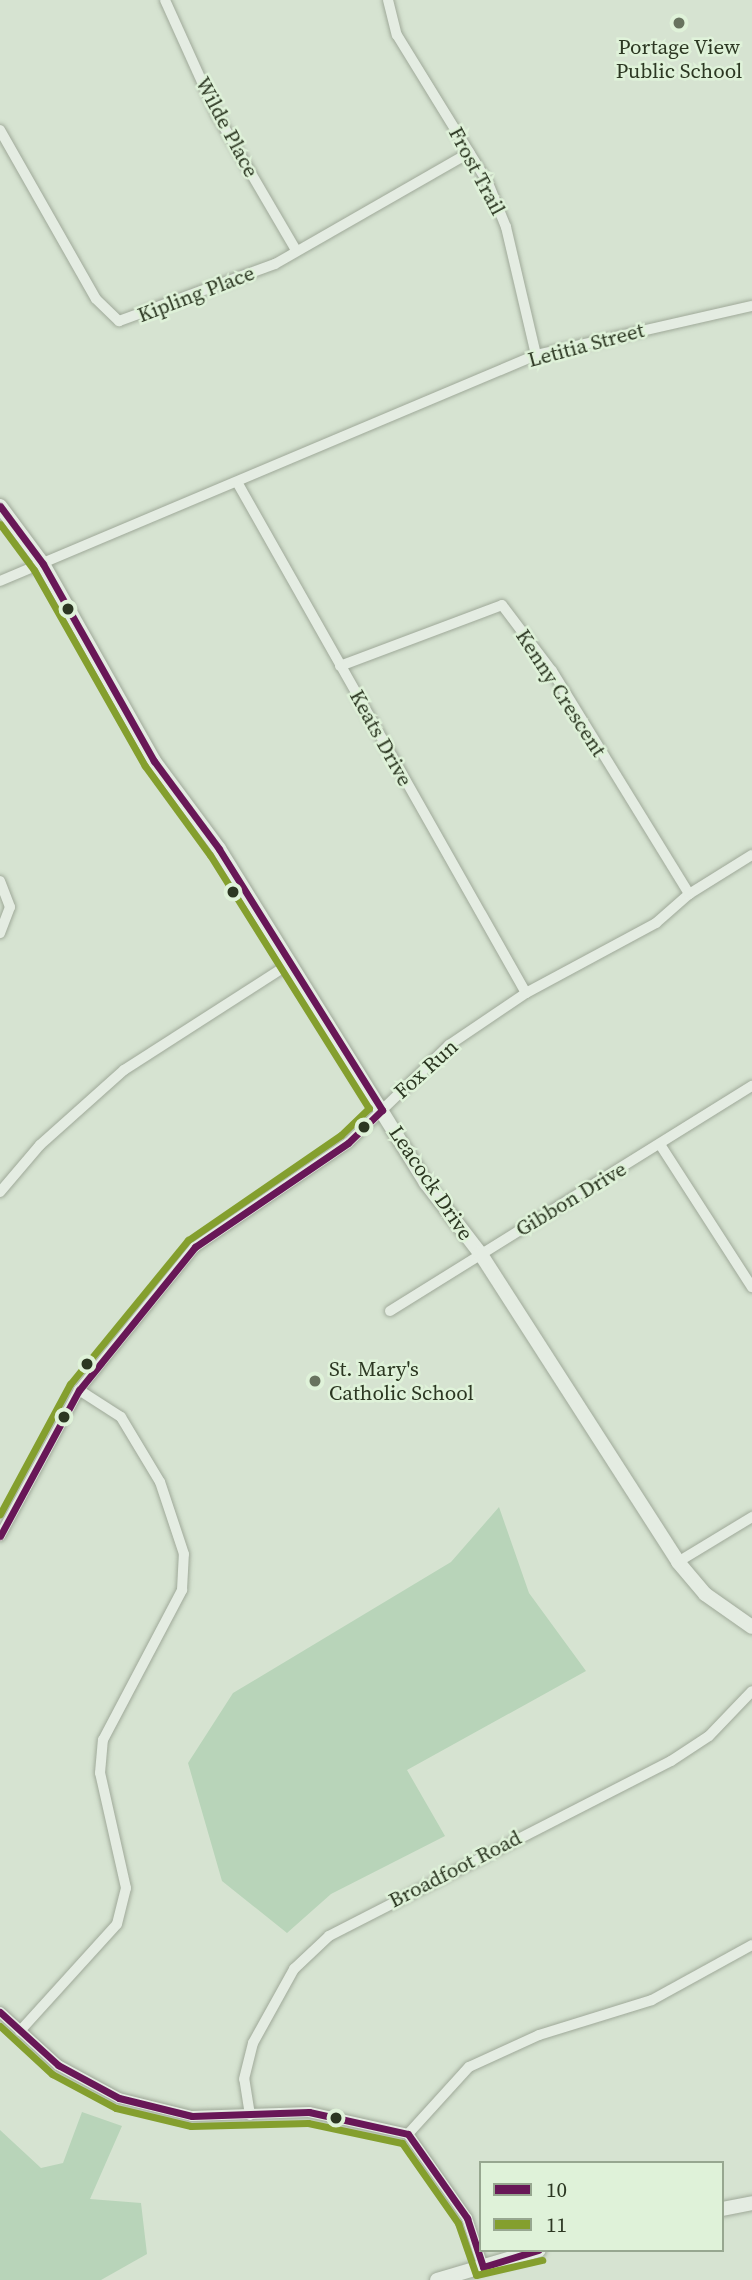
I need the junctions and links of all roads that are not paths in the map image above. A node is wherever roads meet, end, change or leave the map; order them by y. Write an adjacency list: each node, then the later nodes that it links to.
1 (165, 0): 5 (street, Wilde Place)
2 (388, 0): 4 (street, Frost Trail)
3 (0, 130): 5 (street, Kipling Place)
4 (469, 153): 5 (street, Kipling Place); 7 (street, Frost Trail)
5 (296, 250)
6 (752, 306): 7 (street, Letitia Street)
7 (536, 355): 8 (street, Letitia Street)
8 (237, 482): 10 (street, Letitia Street); 12 (street, Keats Drive)
9 (0, 506): 10 (street, Leacock Drive)
10 (43, 564): 11 (street, Letitia Street); 17 (street, Leacock Drive)
11 (0, 581)
12 (340, 666): 15 (street, Kenny Crescent); 18 (street, Keats Drive)
13 (752, 855): 15 (street, Fox Run)
14 (0, 881): 16 (street)
15 (689, 894): 18 (street, Fox Run)
16 (0, 933)
17 (289, 964): 20 (street, Leacock Drive); 22 (street)
18 (526, 993): 20 (street, Fox Run)
19 (752, 1086): 21 (street, Gibbon Drive)
20 (382, 1110): 23 (street, Leacock Drive); 26 (street, Fox Run)
21 (662, 1146): 23 (street, Gibbon Drive); 24 (street)
22 (2, 1185)
23 (480, 1253): 25 (street, Gibbon Drive); 29 (street, Leacock Drive)
24 (752, 1287)
25 (390, 1311)
26 (79, 1390): 28 (street, Fox Run); 34 (street)
27 (752, 1517): 29 (street)
28 (0, 1536)
29 (678, 1562): 30 (street, Leacock Drive)
30 (752, 1627)
31 (752, 1691): 35 (street, Broadfoot Road)
32 (752, 1945): 36 (street)
33 (0, 2011): 34 (street)
34 (20, 2031): 35 (street)
35 (250, 2115): 36 (street)
36 (408, 2134): 40 (street)
37 (752, 2203): 38 (street)
38 (724, 2210)
39 (532, 2252): 40 (street)
40 (483, 2267): 41 (street)
41 (437, 2280)

